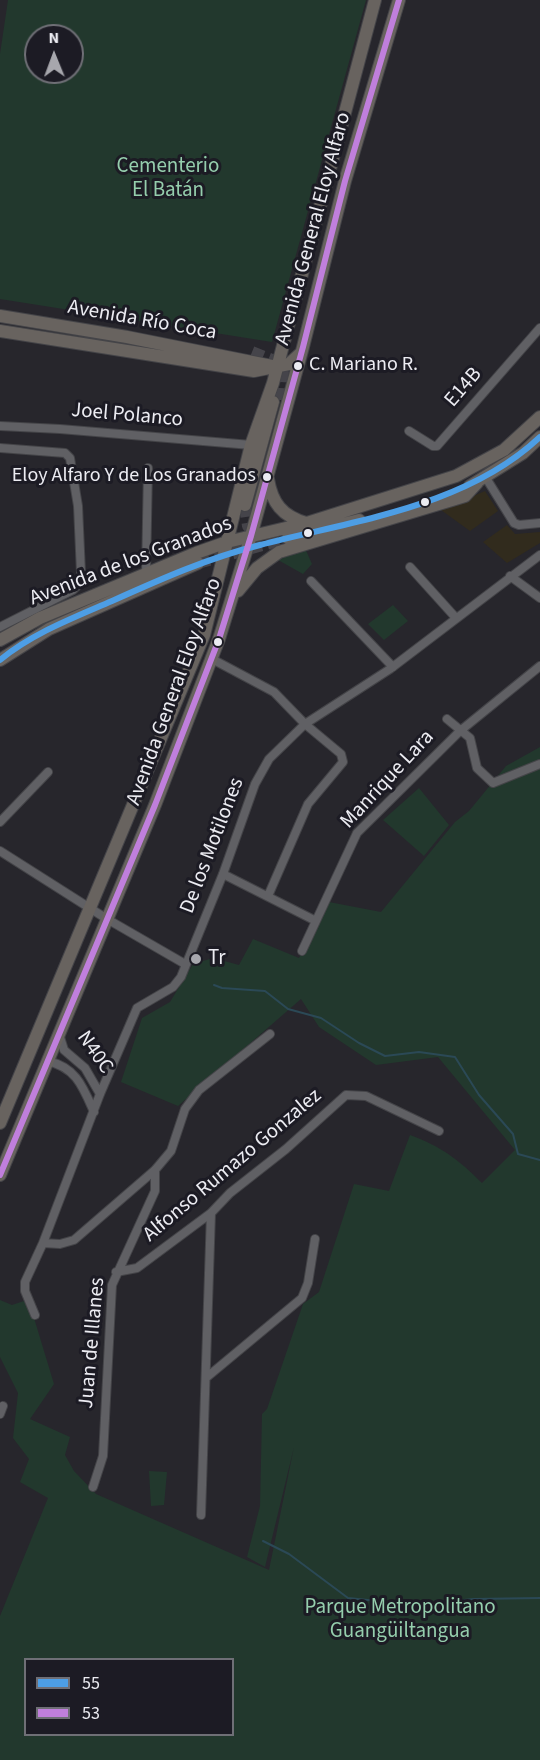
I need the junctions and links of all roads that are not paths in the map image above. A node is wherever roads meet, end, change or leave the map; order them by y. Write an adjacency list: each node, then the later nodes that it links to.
1 (375, 0): 3 (main road, Avenida General Eloy Alfaro)
2 (399, 0): 4 (main road, Avenida General Eloy Alfaro)
3 (327, 176): 4 (main road); 11 (main road, Avenida General Eloy Alfaro)
4 (345, 181): 9 (main road, Avenida General Eloy Alfaro)
5 (0, 316): 8 (main road, Avenida Río Coca)
6 (540, 328): 16 (street, E14B)
7 (0, 331): 11 (main road, Avenida Río Coca)
8 (127, 337): 10 (main road); 11 (main road, Avenida Río Coca)
9 (303, 347): 11 (main road, Avenida Río Coca); 21 (main road, Avenida General Eloy Alfaro)
10 (252, 352)
11 (276, 367): 12 (main road, Avenida General Eloy Alfaro)
12 (273, 383): 18 (main road, Avenida General Eloy Alfaro); 23 (main road)
13 (281, 401): 24 (main road)
14 (540, 417): 26 (main road, Avenida de los Granados)
15 (0, 426): 18 (street, Joel Polanco)
16 (409, 431)
17 (540, 437): 22 (main road)
18 (250, 446): 29 (main road, Avenida General Eloy Alfaro)
19 (0, 448): 40 (street)
20 (148, 468): 33 (street)
21 (267, 476): 24 (main road, Avenida General Eloy Alfaro); 26 (main road)
22 (481, 481): 25 (street); 28 (main road); 38 (main road)
23 (245, 505)
24 (255, 520): 27 (main road, Avenida General Eloy Alfaro)
25 (540, 523)
26 (307, 524): 27 (main road, Avenida de los Granados)
27 (251, 536): 29 (main road, Avenida de los Granados); 38 (main road, Avenida General Eloy Alfaro)
28 (288, 538)
29 (227, 542): 31 (main road, Avenida de los Granados); 36 (main road, Avenida General Eloy Alfaro)
30 (540, 555): 34 (street, De los Motilones)
31 (199, 560): 33 (main road, Avenida de los Granados); 36 (main road); 43 (main road, Avenida de los Granados)
32 (410, 567): 39 (street)
33 (146, 574): 41 (main road, Avenida de los Granados)
34 (510, 576): 37 (street); 39 (street, De los Motilones)
35 (311, 581): 44 (street)
36 (216, 591): 51 (main road, Avenida General Eloy Alfaro)
37 (540, 598)
38 (228, 610): 42 (main road, Avenida General Eloy Alfaro)
39 (456, 618): 44 (street, De los Motilones)
40 (0, 627)
41 (0, 640)
42 (212, 659): 47 (street); 52 (main road, Avenida General Eloy Alfaro)
43 (0, 660)
44 (393, 666): 47 (street, De los Motilones)
45 (540, 666): 48 (street, Manrique Lara)
46 (447, 719): 48 (street)
47 (305, 724): 55 (street, De los Motilones); 56 (street)
48 (460, 731): 49 (street); 59 (street, Manrique Lara)
49 (540, 764)
50 (48, 772): 53 (street)
51 (138, 799): 52 (main road); 57 (main road, Avenida General Eloy Alfaro)
52 (155, 805): 58 (main road, Avenida General Eloy Alfaro)
53 (0, 822)
54 (0, 851): 57 (street)
55 (223, 874): 56 (street); 61 (street, De los Motilones)
56 (268, 896): 59 (street)
57 (91, 908): 58 (street); 67 (main road, Avenida General Eloy Alfaro)
58 (107, 919): 61 (street); 62 (main road, Avenida General Eloy Alfaro)
59 (314, 920): 60 (street, Manrique Lara)
60 (302, 951)
61 (185, 964): 65 (street, De los Motilones)
62 (59, 1033): 64 (main road, Avenida General Eloy Alfaro); 65 (street, N40C)
63 (270, 1034): 69 (street, Juan de Illanes)
64 (47, 1062): 66 (street, N40C); 70 (main road, Avenida General Eloy Alfaro)
65 (100, 1094): 66 (street, De los Motilones)
66 (94, 1112): 73 (street, De los Motilones)
67 (0, 1123)
68 (440, 1131): 71 (street, Alfonso Rumazo Gonzalez)
69 (155, 1170): 73 (street); 74 (street, Juan de Illanes)
70 (0, 1175)
71 (211, 1213): 74 (street, Alfonso Rumazo Gonzalez); 76 (street)
72 (315, 1239): 76 (street)
73 (44, 1243): 75 (street, De los Motilones)
74 (116, 1272): 77 (street, Juan de Illanes)
75 (35, 1315)
76 (207, 1377): 78 (street)
77 (93, 1487)
78 (201, 1515)

